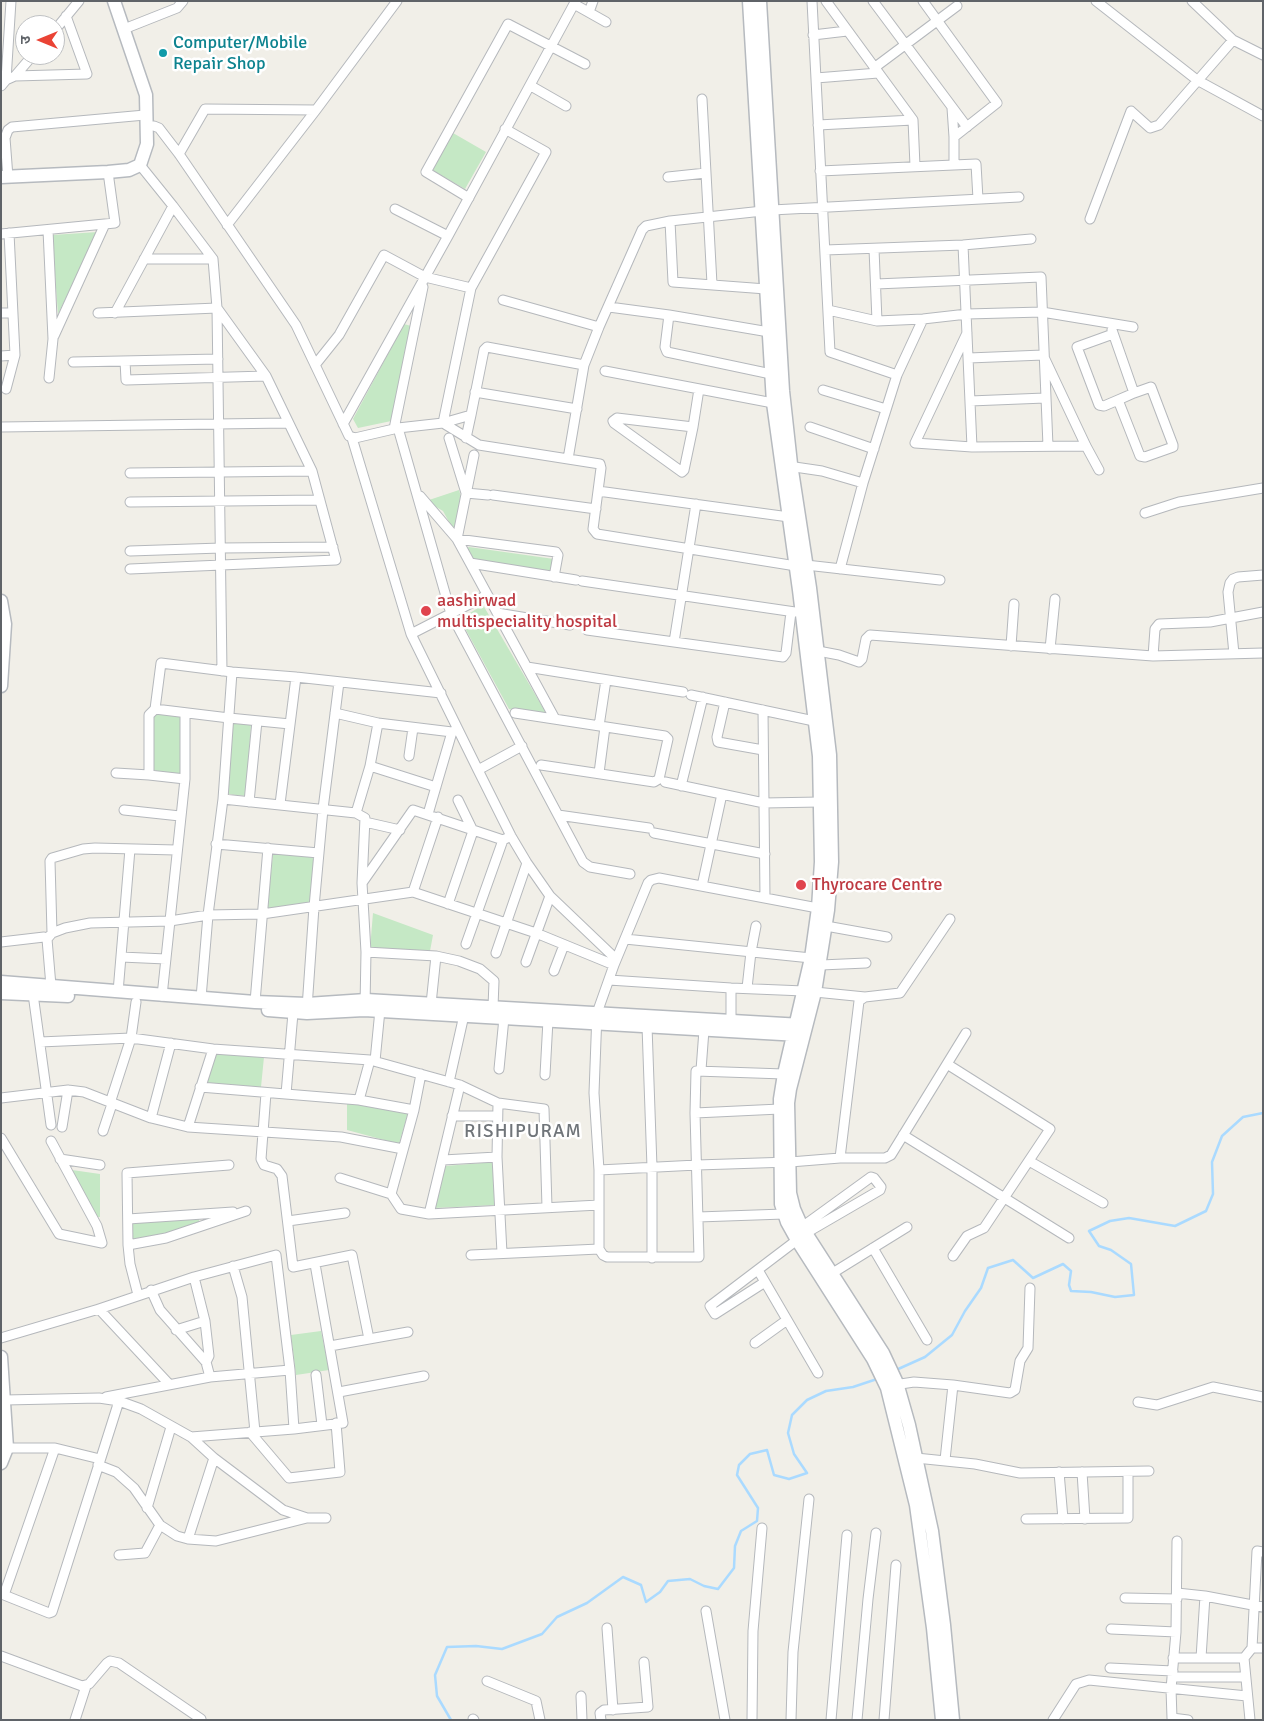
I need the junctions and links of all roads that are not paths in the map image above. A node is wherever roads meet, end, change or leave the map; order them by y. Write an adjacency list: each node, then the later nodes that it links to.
1 (11, 1): 33 (street)
2 (79, 1): 17 (street)
3 (114, 1): 20 (main road)
4 (397, 1): 38 (street)
5 (594, 1): 16 (street)
6 (749, 1): 61 (main road)
7 (760, 1): 61 (main road)
8 (812, 1): 22 (street)
9 (826, 1): 21 (street)
10 (873, 1): 24 (street)
11 (923, 1): 18 (street)
12 (1096, 1): 32 (street)
13 (1192, 1): 23 (street)
14 (178, 3): 20 (street)
15 (957, 6): 18 (street)
16 (589, 12): 19 (street); 25 (street)
17 (66, 16): 30 (street)
18 (938, 20): 24 (street); 43 (street)
19 (606, 22)
20 (124, 29): 41 (main road)
21 (847, 31): 22 (street); 29 (street)
22 (813, 35): 31 (street)
23 (1233, 40): 26 (street); 32 (street)
24 (905, 44): 29 (street); 37 (street)
25 (551, 46): 27 (street); 34 (street); 56 (street)
26 (1263, 55)
27 (585, 64)
28 (24, 65): 30 (street)
29 (876, 70): 31 (street); 40 (street)
30 (15, 76): 33 (street)
31 (816, 78): 42 (street)
32 (1197, 80): 39 (street); 63 (street)
33 (3, 82)
34 (531, 86): 36 (street); 44 (street)
35 (702, 99): 52 (street)
36 (566, 106)
37 (951, 106): 43 (street); 45 (street)
38 (316, 110): 46 (street); 66 (street)
39 (1263, 116)
40 (913, 120): 42 (street); 49 (street)
41 (146, 121): 46 (street); 47 (main road); 54 (street)
42 (818, 125): 50 (street)
43 (967, 127): 45 (street)
44 (506, 129): 56 (street); 81 (street)
45 (954, 138): 48 (street)
46 (179, 154): 66 (street)
47 (140, 165): 51 (main road); 58 (street)
48 (954, 165): 49 (street); 57 (street)
49 (916, 166): 50 (street)
50 (820, 171): 59 (street)
51 (108, 172): 54 (main road); 65 (street)
52 (706, 173): 53 (street); 62 (street)
53 (668, 176)
54 (4, 177)
55 (1019, 197): 57 (street)
56 (469, 198): 69 (street)
57 (978, 200): 59 (street)
58 (173, 206): 74 (street); 75 (street)
59 (822, 208): 61 (street); 73 (street)
60 (395, 209): 69 (street)
61 (767, 211): 62 (street); 82 (main road); 147 (main road)
62 (709, 218): 64 (street); 79 (street)
63 (1090, 219)
64 (670, 221): 79 (street); 84 (street)
65 (105, 224): 67 (street); 102 (street)
66 (226, 226): 110 (street)
67 (48, 230): 68 (street); 102 (street)
68 (5, 233): 76 (street)
69 (448, 236): 77 (street)
70 (1031, 239): 71 (street)
71 (964, 244): 72 (street); 78 (street)
72 (874, 249): 73 (street); 80 (street)
73 (825, 250): 86 (street)
74 (144, 259): 75 (street); 90 (street)
75 (213, 260): 85 (street)
76 (6, 271): 88 (street)
77 (425, 277): 81 (street); 110 (street); 133 (street); 137 (street)
78 (965, 281): 80 (street); 87 (street); 92 (street)
79 (712, 284): 82 (street)
80 (876, 284): 95 (street)
81 (471, 288): 131 (street)
82 (766, 289): 99 (main road)
83 (503, 300): 97 (street)
84 (609, 307): 93 (street); 97 (street)
85 (218, 308): 90 (street); 107 (street); 115 (street)
86 (828, 310): 95 (street); 114 (street)
87 (1042, 312): 92 (street); 96 (street); 103 (street)
88 (13, 313): 91 (street); 104 (street)
89 (98, 313): 90 (street)
90 (115, 313)
91 (1, 314)
92 (967, 314): 94 (street); 100 (street)
93 (669, 315): 99 (street); 113 (street)
94 (923, 319): 95 (street); 114 (street)
95 (877, 321)
96 (1109, 323): 98 (street); 101 (street)
97 (599, 327): 111 (street)
98 (1133, 327)
99 (769, 332): 113 (main road)
100 (967, 332): 106 (street); 143 (street)
101 (1113, 334): 122 (street); 124 (street)
102 (53, 339): 116 (street)
103 (1043, 354): 106 (street); 123 (street); 142 (street)
104 (15, 355): 105 (street); 118 (street)
105 (1, 356)
106 (969, 358): 125 (street)
107 (218, 359): 108 (street); 117 (street)
108 (125, 361): 109 (street); 117 (street)
109 (73, 362)
110 (315, 365): 133 (street)
111 (584, 365): 121 (street); 127 (street)
112 (604, 371): 119 (street)
113 (771, 374): 126 (main road)
114 (897, 375): 128 (street)
115 (266, 376): 117 (street); 130 (street)
116 (48, 378)
117 (218, 378): 132 (street)
118 (6, 389)
119 (699, 389): 126 (street); 134 (street)
120 (824, 390): 128 (street)
121 (475, 392): 127 (street); 129 (street)
122 (1134, 393): 124 (street); 124 (street)
123 (1045, 398): 125 (street); 141 (street)
124 (1118, 400)
125 (970, 401): 143 (street)
126 (773, 403): 147 (main road)
127 (577, 409): 146 (street)
128 (886, 409): 144 (street)
129 (471, 415): 131 (street); 140 (street)
130 (288, 423): 132 (street); 150 (street)
131 (443, 423): 137 (street); 140 (street)
132 (220, 424): 135 (street); 149 (street)
133 (343, 424): 138 (street)
134 (693, 426): 134 (street)
135 (1, 427)
136 (810, 427): 144 (street)
137 (396, 429): 138 (street); 155 (street)
138 (352, 438): 189 (street)
139 (449, 438): 156 (street)
140 (466, 438): 146 (street)
141 (1048, 446): 142 (street); 143 (street)
142 (1086, 446): 148 (street)
143 (972, 447)
144 (874, 449): 152 (street)
145 (474, 456): 156 (street)
146 (568, 459): 154 (street)
147 (786, 465): 152 (street); 163 (main road); 170 (main road)
148 (1099, 470)
149 (220, 472): 150 (street); 151 (street); 159 (street)
150 (312, 472): 157 (street)
151 (130, 473)
152 (863, 483): 173 (street)
153 (1263, 488): 162 (street)
154 (598, 491): 160 (street); 161 (street)
155 (418, 493): 164 (street); 185 (street)
156 (466, 493): 161 (street); 164 (street)
157 (320, 500): 159 (street); 166 (street)
158 (130, 502): 159 (street)
159 (221, 502): 165 (street)
160 (696, 504): 163 (street); 167 (street)
161 (596, 509): 167 (street)
162 (1145, 513)
163 (789, 517): 170 (main road)
164 (457, 539): 169 (street); 175 (street)
165 (221, 548): 166 (street); 168 (street); 171 (street)
166 (333, 548): 171 (street)
167 (689, 549): 170 (street); 178 (street)
168 (130, 551)
169 (470, 563): 175 (street); 177 (street)
170 (801, 565): 173 (street); 184 (main road); 193 (main road)
171 (220, 566): 172 (street); 198 (street)
172 (130, 569)
173 (840, 569): 176 (street)
174 (1263, 575): 186 (street)
175 (554, 576): 178 (street)
176 (940, 580)
177 (487, 594): 183 (street); 185 (street)
178 (682, 596): 184 (street); 190 (street)
179 (1055, 599): 192 (street)
180 (1, 601): 203 (main road)
181 (1014, 604): 191 (street)
182 (1263, 612): 186 (street)
183 (498, 613): 187 (street); 197 (street)
184 (797, 613): 190 (street); 215 (main road)
185 (450, 614): 189 (street); 221 (street)
186 (1231, 618): 195 (street); 196 (street)
187 (570, 625)
188 (587, 630): 190 (street)
189 (411, 634): 204 (street)
190 (674, 642)
191 (1011, 646): 192 (street); 193 (street)
192 (1050, 648): 196 (street)
193 (818, 652): 269 (main road)
194 (1263, 653): 195 (street)
195 (1234, 654): 196 (street)
196 (1153, 656)
197 (527, 667): 201 (street); 213 (street)
198 (222, 671): 199 (street); 207 (street)
199 (232, 672): 200 (street); 212 (street)
200 (296, 677): 202 (street); 217 (street)
201 (606, 680): 205 (street); 218 (street)
202 (339, 682): 204 (street); 210 (street)
203 (1, 686)
204 (441, 693): 220 (street)
205 (703, 697): 206 (street); 232 (street)
206 (725, 702): 208 (street); 222 (street)
207 (155, 709): 209 (street); 229 (street)
208 (763, 710): 215 (street); 222 (street)
209 (185, 713): 212 (street); 230 (street)
210 (335, 713): 216 (street); 241 (street)
211 (515, 713): 213 (street)
212 (229, 718): 214 (street); 235 (street)
213 (555, 719): 218 (street)
214 (257, 721): 217 (street); 237 (street)
215 (814, 721): 238 (main road)
216 (378, 723): 219 (street); 225 (street)
217 (290, 724): 240 (street)
218 (602, 726): 228 (street); 228 (street)
219 (413, 728): 220 (street); 223 (street)
220 (454, 731): 226 (street); 233 (street)
221 (522, 746): 226 (street); 245 (street)
222 (764, 750): 239 (street)
223 (409, 756)
224 (541, 764): 228 (street)
225 (370, 766): 233 (street); 243 (street)
226 (478, 770): 251 (street)
227 (116, 773): 229 (street)
228 (599, 773)
229 (149, 775): 230 (street)
230 (184, 779): 246 (street)
231 (665, 782): 232 (street)
232 (681, 786): 234 (street)
233 (436, 787): 244 (street)
234 (722, 794): 239 (street); 253 (street)
235 (223, 798): 237 (street); 252 (street)
236 (458, 800): 250 (street)
237 (249, 802): 240 (street)
238 (820, 802): 239 (street); 269 (main road)
239 (764, 803): 258 (street)
240 (280, 804): 241 (street)
241 (323, 809): 243 (street); 257 (street)
242 (124, 810): 246 (street)
243 (356, 813): 248 (street)
244 (428, 814): 247 (street); 249 (street)
245 (558, 815): 253 (street); 260 (street)
246 (180, 816): 256 (street)
247 (438, 817): 250 (street); 263 (street)
248 (365, 822): 249 (street); 261 (street)
249 (400, 830): 261 (street)
250 (473, 831): 251 (street); 267 (street)
251 (507, 838): 259 (street); 270 (street)
252 (216, 844): 254 (street); 272 (street)
253 (711, 844): 258 (street); 262 (street)
254 (268, 848): 257 (street); 271 (street)
255 (130, 849): 256 (street); 275 (street); 280 (street)
256 (176, 850): 274 (street)
257 (319, 853): 268 (street)
258 (765, 854): 265 (street)
259 (527, 863): 264 (street); 276 (street)
260 (630, 874)
261 (362, 883): 266 (street)
262 (702, 886): 265 (street); 282 (street)
263 (413, 892): 266 (street); 267 (street)
264 (550, 896): 279 (street); 294 (street)
265 (765, 898): 269 (street)
266 (364, 900): 268 (street); 286 (street)
267 (448, 904): 270 (street)
268 (314, 907): 271 (street); 314 (street)
269 (823, 909): 278 (main road); 292 (main road)
270 (478, 913): 276 (street); 284 (street)
271 (262, 914): 272 (street); 310 (street)
272 (208, 915): 274 (street); 308 (street)
273 (950, 918): 307 (street)
274 (170, 921): 275 (street); 291 (street)
275 (124, 922): 280 (street); 290 (street)
276 (506, 923): 279 (street); 288 (street)
277 (756, 926): 287 (street)
278 (826, 926): 281 (street); 292 (main road)
279 (536, 933): 285 (street); 293 (street)
280 (50, 936): 283 (street); 299 (street)
281 (887, 937)
282 (625, 939): 287 (street); 294 (street)
283 (1, 942)
284 (466, 944)
285 (564, 945): 294 (street); 296 (street)
286 (366, 952): 289 (street); 312 (street)
287 (751, 952): 292 (street); 301 (street)
288 (496, 953)
289 (436, 956): 311 (street); 313 (street)
290 (121, 957): 291 (street); 302 (street)
291 (166, 959): 306 (street)
292 (816, 961): 295 (street); 303 (main road)
293 (526, 962)
294 (615, 962): 297 (street)
295 (866, 963)
296 (554, 971)
297 (608, 980): 300 (street); 319 (street)
298 (1, 982): 299 (main road)
299 (51, 986): 302 (main road)
300 (731, 988): 301 (street); 321 (street)
301 (747, 988): 303 (street)
302 (118, 992): 306 (main road)
303 (810, 992): 307 (street); 324 (main road)
304 (1, 993): 305 (main road)
305 (33, 994): 309 (main road); 327 (street)
306 (162, 996): 308 (main road)
307 (864, 996): 367 (street)
308 (201, 998): 310 (main road)
309 (136, 1002): 316 (main road); 326 (street)
310 (255, 1002): 314 (main road)
311 (432, 1004): 312 (main road); 313 (main road)
312 (365, 1005): 314 (main road); 315 (main road)
313 (493, 1007): 319 (main road)
314 (307, 1008): 316 (main road)
315 (380, 1010): 317 (main road); 331 (street)
316 (293, 1012): 330 (street)
317 (464, 1015): 318 (main road); 338 (street)
318 (504, 1018): 320 (main road); 333 (street)
319 (596, 1018): 320 (main road); 321 (main road); 322 (main road); 376 (street)
320 (548, 1020): 336 (street)
321 (731, 1021): 324 (main road)
322 (647, 1026): 323 (main road); 375 (street)
323 (704, 1030): 324 (main road); 334 (street)
324 (800, 1030): 337 (main road); 371 (main road)
325 (966, 1033): 332 (street)
326 (131, 1038): 327 (street); 328 (street); 349 (street)
327 (40, 1042): 342 (street)
328 (171, 1043): 329 (street); 356 (street)
329 (213, 1048): 330 (street); 340 (street)
330 (289, 1055): 331 (street); 344 (street)
331 (372, 1061): 335 (street); 347 (street)
332 (947, 1064): 362 (street); 370 (street)
333 (499, 1069)
334 (701, 1070): 337 (street); 353 (street)
335 (422, 1074): 338 (street); 352 (street)
336 (545, 1074)
337 (784, 1074): 351 (main road)
338 (449, 1082): 339 (street)
339 (460, 1085): 348 (street); 354 (street)
340 (200, 1087): 343 (street); 359 (street)
341 (68, 1090): 342 (street); 349 (street); 358 (street)
342 (47, 1092): 345 (street); 357 (street)
343 (266, 1093): 344 (street); 361 (street)
344 (286, 1094): 347 (street)
345 (1, 1098)
346 (543, 1098): 350 (street)
347 (359, 1100): 352 (street)
348 (498, 1103): 350 (street); 355 (street)
349 (111, 1104): 356 (street); 360 (street)
350 (544, 1108): 382 (street)
351 (780, 1109): 353 (street); 371 (main road)
352 (414, 1110): 365 (street)
353 (695, 1113): 374 (street)
354 (452, 1116): 355 (street); 369 (street)
355 (498, 1116): 366 (street)
356 (151, 1118): 359 (street)
357 (51, 1125)
358 (62, 1127)
359 (188, 1127): 361 (street)
360 (103, 1131)
361 (264, 1132): 365 (street); 389 (street)
362 (903, 1135): 367 (street); 379 (street)
363 (1, 1138): 368 (street)
364 (51, 1141): 368 (street)
365 (403, 1149): 378 (street)
366 (498, 1157): 369 (street); 383 (street)
367 (840, 1158): 371 (street)
368 (60, 1159): 372 (street)
369 (443, 1160): 385 (street)
370 (1029, 1161): 379 (street); 380 (street)
371 (785, 1162): 374 (street); 386 (main road); 391 (main road)
372 (100, 1165)
373 (229, 1165): 388 (street)
374 (697, 1165): 375 (street); 387 (street)
375 (652, 1167): 376 (street); 401 (street)
376 (599, 1170): 381 (street)
377 (340, 1178): 378 (street)
378 (391, 1194): 385 (street)
379 (1005, 1198): 392 (street); 400 (street)
380 (1103, 1203)
381 (598, 1205): 382 (street); 395 (street)
382 (547, 1207): 383 (street)
383 (500, 1209): 385 (street); 397 (street)
384 (345, 1214): 389 (street)
385 (429, 1214)
386 (784, 1214): 387 (street); 391 (main road)
387 (698, 1217): 401 (street)
388 (128, 1219): 393 (street); 393 (street)
389 (288, 1221): 396 (street)
390 (906, 1227): 394 (street)
391 (802, 1233): 391 (street); 404 (street); 405 (main road); 421 (main road)
392 (1070, 1238)
393 (128, 1245): 410 (street)
394 (873, 1248): 405 (street); 418 (street)
395 (599, 1249): 397 (street); 401 (street)
396 (292, 1252): 399 (street); 402 (street)
397 (502, 1253): 398 (street)
398 (471, 1254)
399 (276, 1255): 403 (street); 424 (street)
400 (953, 1256)
401 (652, 1258)
402 (315, 1264): 417 (street); 420 (street)
403 (233, 1266): 406 (street); 426 (street)
404 (758, 1270): 407 (street); 407 (street)
405 (832, 1274): 421 (main road)
406 (194, 1277): 409 (street); 413 (street)
407 (765, 1282): 412 (street)
408 (1030, 1288): 432 (street)
409 (151, 1290): 410 (street); 414 (street)
410 (138, 1295): 411 (street)
411 (99, 1309): 416 (street); 431 (street)
412 (787, 1320): 419 (street); 425 (street)
413 (205, 1321): 414 (street); 423 (street)
414 (176, 1330): 423 (street)
415 (408, 1332): 417 (street)
416 (1, 1338)
417 (369, 1339): 420 (street)
418 (927, 1340)
419 (755, 1343)
420 (330, 1346): 433 (street)
421 (878, 1356): 430 (main road)
422 (1, 1357): 436 (main road)
423 (206, 1362): 429 (street)
424 (290, 1370): 426 (street); 442 (street)
425 (818, 1373)
426 (250, 1374): 429 (street); 443 (street)
427 (316, 1375): 440 (street)
428 (424, 1376): 433 (street)
429 (210, 1377): 431 (street)
430 (891, 1382): 432 (street); 448 (main road); 508 (main road)
431 (169, 1384): 435 (street)
432 (953, 1385): 449 (street)
433 (339, 1392): 439 (street)
434 (1263, 1396): 438 (street)
435 (99, 1398): 436 (street); 437 (street)
436 (5, 1400): 445 (main road)
437 (119, 1401): 441 (street); 450 (street)
438 (1138, 1402)
439 (336, 1423): 440 (street); 443 (street)
440 (322, 1425): 442 (street)
441 (171, 1427): 444 (street); 457 (street)
442 (294, 1429): 443 (street)
443 (253, 1432): 444 (street)
444 (191, 1437): 447 (street)
445 (7, 1448): 446 (street); 451 (main road)
446 (55, 1448): 450 (street); 472 (street)
447 (214, 1458): 458 (street); 467 (street)
448 (916, 1458): 449 (street); 509 (main road)
449 (945, 1460): 452 (street)
450 (99, 1462): 457 (street); 472 (street)
451 (1, 1463)
452 (1059, 1472): 453 (street); 460 (street)
453 (1082, 1472): 454 (street); 461 (street)
454 (1128, 1472): 455 (street); 461 (street)
455 (1148, 1472)
456 (809, 1499): 504 (street)
457 (147, 1508): 463 (street)
458 (306, 1518): 459 (street); 467 (street)
459 (326, 1518)
460 (1063, 1518): 461 (street); 462 (street)
461 (1084, 1518)
462 (1026, 1519)
463 (160, 1525): 467 (street); 470 (street)
464 (762, 1528): 503 (street)
465 (876, 1533): 506 (street)
466 (847, 1535): 505 (street)
467 (188, 1539)
468 (1177, 1541): 473 (street)
469 (1263, 1552): 476 (street)
470 (119, 1555)
471 (896, 1565): 507 (street)
472 (3, 1595)
473 (1177, 1596): 474 (street); 475 (street); 480 (street)
474 (1205, 1596): 476 (street); 485 (street)
475 (1125, 1598)
476 (1259, 1607): 481 (street)
477 (706, 1611): 502 (street)
478 (607, 1628): 496 (street)
479 (1111, 1629): 480 (street)
480 (1176, 1632): 484 (street)
481 (1252, 1648): 482 (street); 486 (street)
482 (1263, 1648)
483 (1, 1656): 492 (street)
484 (1173, 1658): 485 (street); 489 (street)
485 (1201, 1658): 486 (street)
486 (1244, 1658): 490 (street)
487 (644, 1662): 496 (street)
488 (1110, 1668): 489 (street)
489 (1173, 1674): 490 (street); 493 (street)
490 (1245, 1677): 495 (street)
491 (487, 1681): 499 (street)
492 (86, 1686): 497 (street); 498 (street)
493 (1171, 1689): 495 (street); 510 (street); 511 (street)
494 (581, 1696): 500 (street)
495 (1247, 1696): 512 (street)
496 (614, 1710): 501 (street)
497 (75, 1720)
498 (201, 1720)
499 (540, 1720)
500 (582, 1720)
501 (601, 1720)
502 (725, 1720)
503 (752, 1720)
504 (790, 1720)
505 (831, 1720)
506 (857, 1720)
507 (884, 1720)
508 (942, 1720)
509 (953, 1720)
510 (1053, 1720)
511 (1188, 1720)
512 (1250, 1720)

